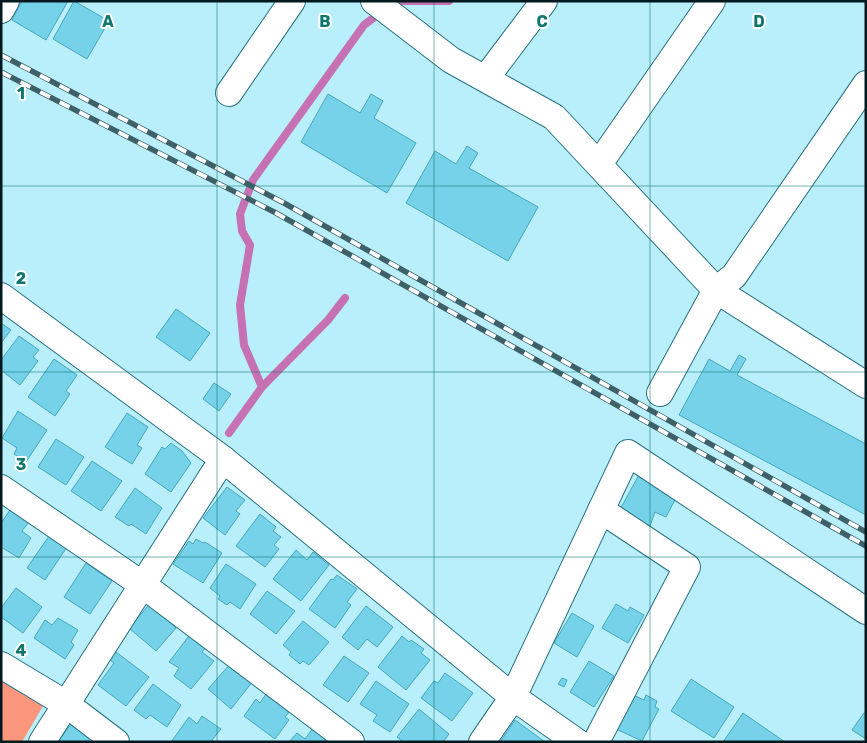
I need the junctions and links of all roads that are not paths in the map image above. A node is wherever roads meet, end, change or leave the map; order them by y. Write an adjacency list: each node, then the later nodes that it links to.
1 (6, 1): 6 (street)
2 (292, 1): 9 (street)
3 (374, 1): 7 (street)
4 (544, 1): 7 (street)
5 (712, 1): 10 (street)
6 (1, 10)
7 (486, 78): 10 (street)
8 (866, 84): 11 (street)
9 (229, 93)
10 (598, 164): 11 (street)
11 (716, 290): 13 (street); 14 (street)
12 (1, 296): 15 (street)
13 (866, 385)
14 (660, 392)
15 (223, 459): 18 (street); 21 (street)
16 (1, 488): 18 (street)
17 (601, 510): 19 (street); 21 (street); 28 (street)
18 (143, 585): 22 (street); 25 (street)
19 (866, 611)
20 (1, 665): 22 (street)
21 (513, 697): 26 (street); 27 (street)
22 (66, 704): 23 (street); 24 (street)
23 (42, 742)
24 (116, 742)
25 (351, 742)
26 (482, 742)
27 (577, 742)
28 (596, 742)

